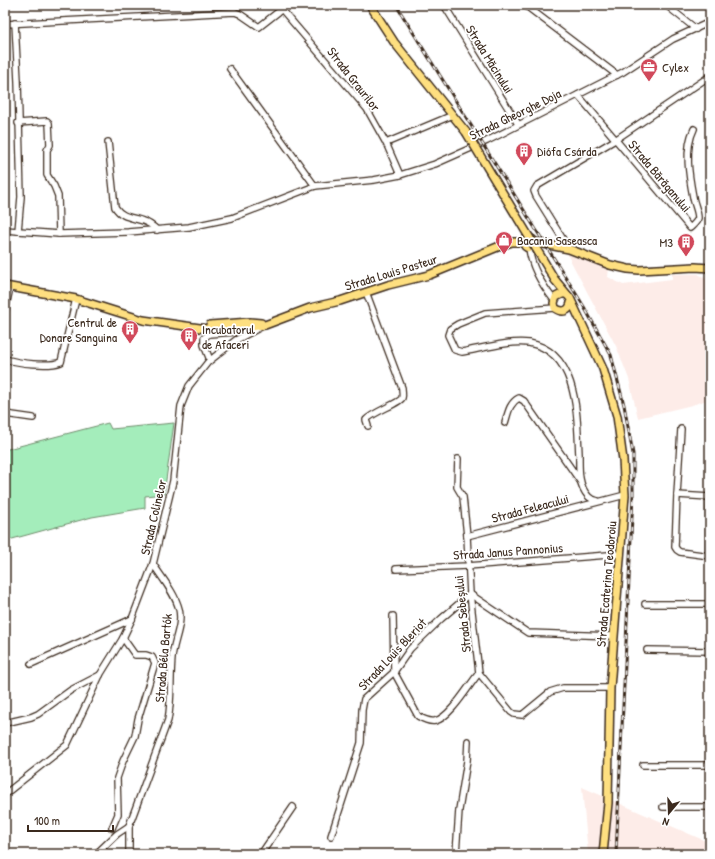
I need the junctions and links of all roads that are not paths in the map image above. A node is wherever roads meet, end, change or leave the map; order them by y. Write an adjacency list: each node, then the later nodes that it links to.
1 (370, 5): 14 (main road)
2 (444, 5): 16 (street, Strada Măcinului)
3 (525, 5): 11 (street)
4 (666, 5): 9 (street)
5 (280, 7): 7 (street); 20 (street, Strada Graurilor)
6 (710, 22): 9 (street, Strada Gheorghe Doja)
7 (15, 23): 8 (street); 15 (street)
8 (5, 24)
9 (696, 29): 11 (street, Strada Gheorghe Doja)
10 (230, 69): 22 (street)
11 (617, 75): 13 (street, Strada Gheorghe Doja)
12 (710, 76): 18 (street)
13 (578, 95): 16 (street, Strada Gheorghe Doja); 18 (street, Strada Bărăganului)
14 (453, 115): 20 (street); 32 (main road, bridge)
15 (18, 123): 25 (street); 26 (street)
16 (518, 124): 21 (street, Strada Gheorghe Doja)
17 (694, 129): 18 (street, Strada Bărăganului)
18 (615, 140): 28 (street)
19 (108, 142): 24 (street)
20 (386, 143): 21 (street, Strada Graurilor)
21 (400, 175): 22 (street, Strada Gheorghe Doja)
22 (315, 186): 24 (street, Strada Gheorghe Doja)
23 (5, 230): 25 (street, Strada Gheorghe Doja)
24 (157, 230): 26 (street, Strada Gheorghe Doja)
25 (18, 231): 26 (street, Strada Gheorghe Doja)
26 (59, 234)
27 (531, 245): 28 (main road); 31 (main road, Strada Louis Pasteur); 32 (street)
28 (569, 250): 29 (main road)
29 (710, 268)
30 (7, 287): 33 (main road, Strada Louis Pasteur); 37 (street)
31 (366, 292): 39 (main road, Strada Louis Pasteur); 48 (street)
32 (559, 296): 34 (main road); 35 (main road)
33 (76, 299): 40 (main road, Strada Louis Pasteur); 43 (street)
34 (572, 303): 36 (main road); 38 (main road, Strada Ecaterina Teodoroiu)
35 (555, 308): 36 (main road); 51 (street, Strada Feleacului)
36 (566, 311): 38 (main road, Strada Ecaterina Teodoroiu)
37 (5, 312)
38 (581, 323): 52 (main road, Strada Ecaterina Teodoroiu)
39 (265, 325): 40 (main road, Strada Louis Pasteur); 41 (main road, Strada Louis Pasteur); 42 (street, Strada Colinelor)
40 (203, 328): 41 (main road, Strada Louis Pasteur)
41 (236, 330): 42 (street); 44 (street)
42 (236, 340): 44 (street, Strada Colinelor)
43 (5, 359)
44 (210, 360): 59 (street, Strada Colinelor)
45 (5, 414): 46 (street)
46 (33, 418)
47 (505, 423): 51 (street, Strada Feleacului)
48 (368, 426)
49 (681, 429): 53 (street)
50 (458, 459): 56 (street, Strada Sebeșului)
51 (580, 481): 55 (street, Strada Feleacului)
52 (625, 495): 55 (street, Strada Feleacului); 57 (main road, Strada Ecaterina Teodoroiu)
53 (676, 495): 54 (street); 58 (street)
54 (710, 498): 58 (street)
55 (598, 501): 56 (street, Strada Feleacului)
56 (467, 536): 60 (street, Strada Sebeșului)
57 (621, 554): 60 (street, Strada Janus Pannonius); 67 (main road, Strada Ecaterina Teodoroiu)
58 (709, 556)
59 (153, 564): 66 (street, Strada Colinelor); 84 (street, Strada Béla Bartók)
60 (468, 566): 61 (street, Strada Janus Pannonius); 62 (street, Strada Sebeșului)
61 (396, 569)
62 (470, 594): 67 (street); 72 (street, Strada Louis Bleriot); 73 (street, Strada Sebeșului)
63 (645, 604): 64 (street)
64 (710, 604)
65 (393, 616): 72 (street)
66 (132, 619): 68 (street, Strada Colinelor); 71 (street)
67 (613, 636): 75 (main road, Strada Ecaterina Teodoroiu)
68 (123, 638): 74 (street, Strada Colinelor); 85 (street)
69 (647, 650): 70 (street)
70 (710, 651)
71 (31, 664)
72 (394, 672): 73 (street); 86 (street, Strada Louis Bleriot)
73 (479, 673): 75 (street)
74 (100, 675): 76 (street); 80 (street, Strada Colinelor)
75 (610, 688): 91 (main road, Strada Ecaterina Teodoroiu)
76 (5, 723)
77 (468, 741): 90 (street)
78 (643, 764): 79 (street)
79 (710, 765)
80 (5, 794)
81 (293, 807): 89 (street)
82 (663, 807): 83 (street)
83 (710, 807)
84 (129, 826): 87 (street); 88 (street, Strada Béla Bartók)
85 (112, 828)
86 (331, 836)
87 (96, 854)
88 (128, 854)
89 (261, 854)
90 (456, 854)
91 (603, 854)

